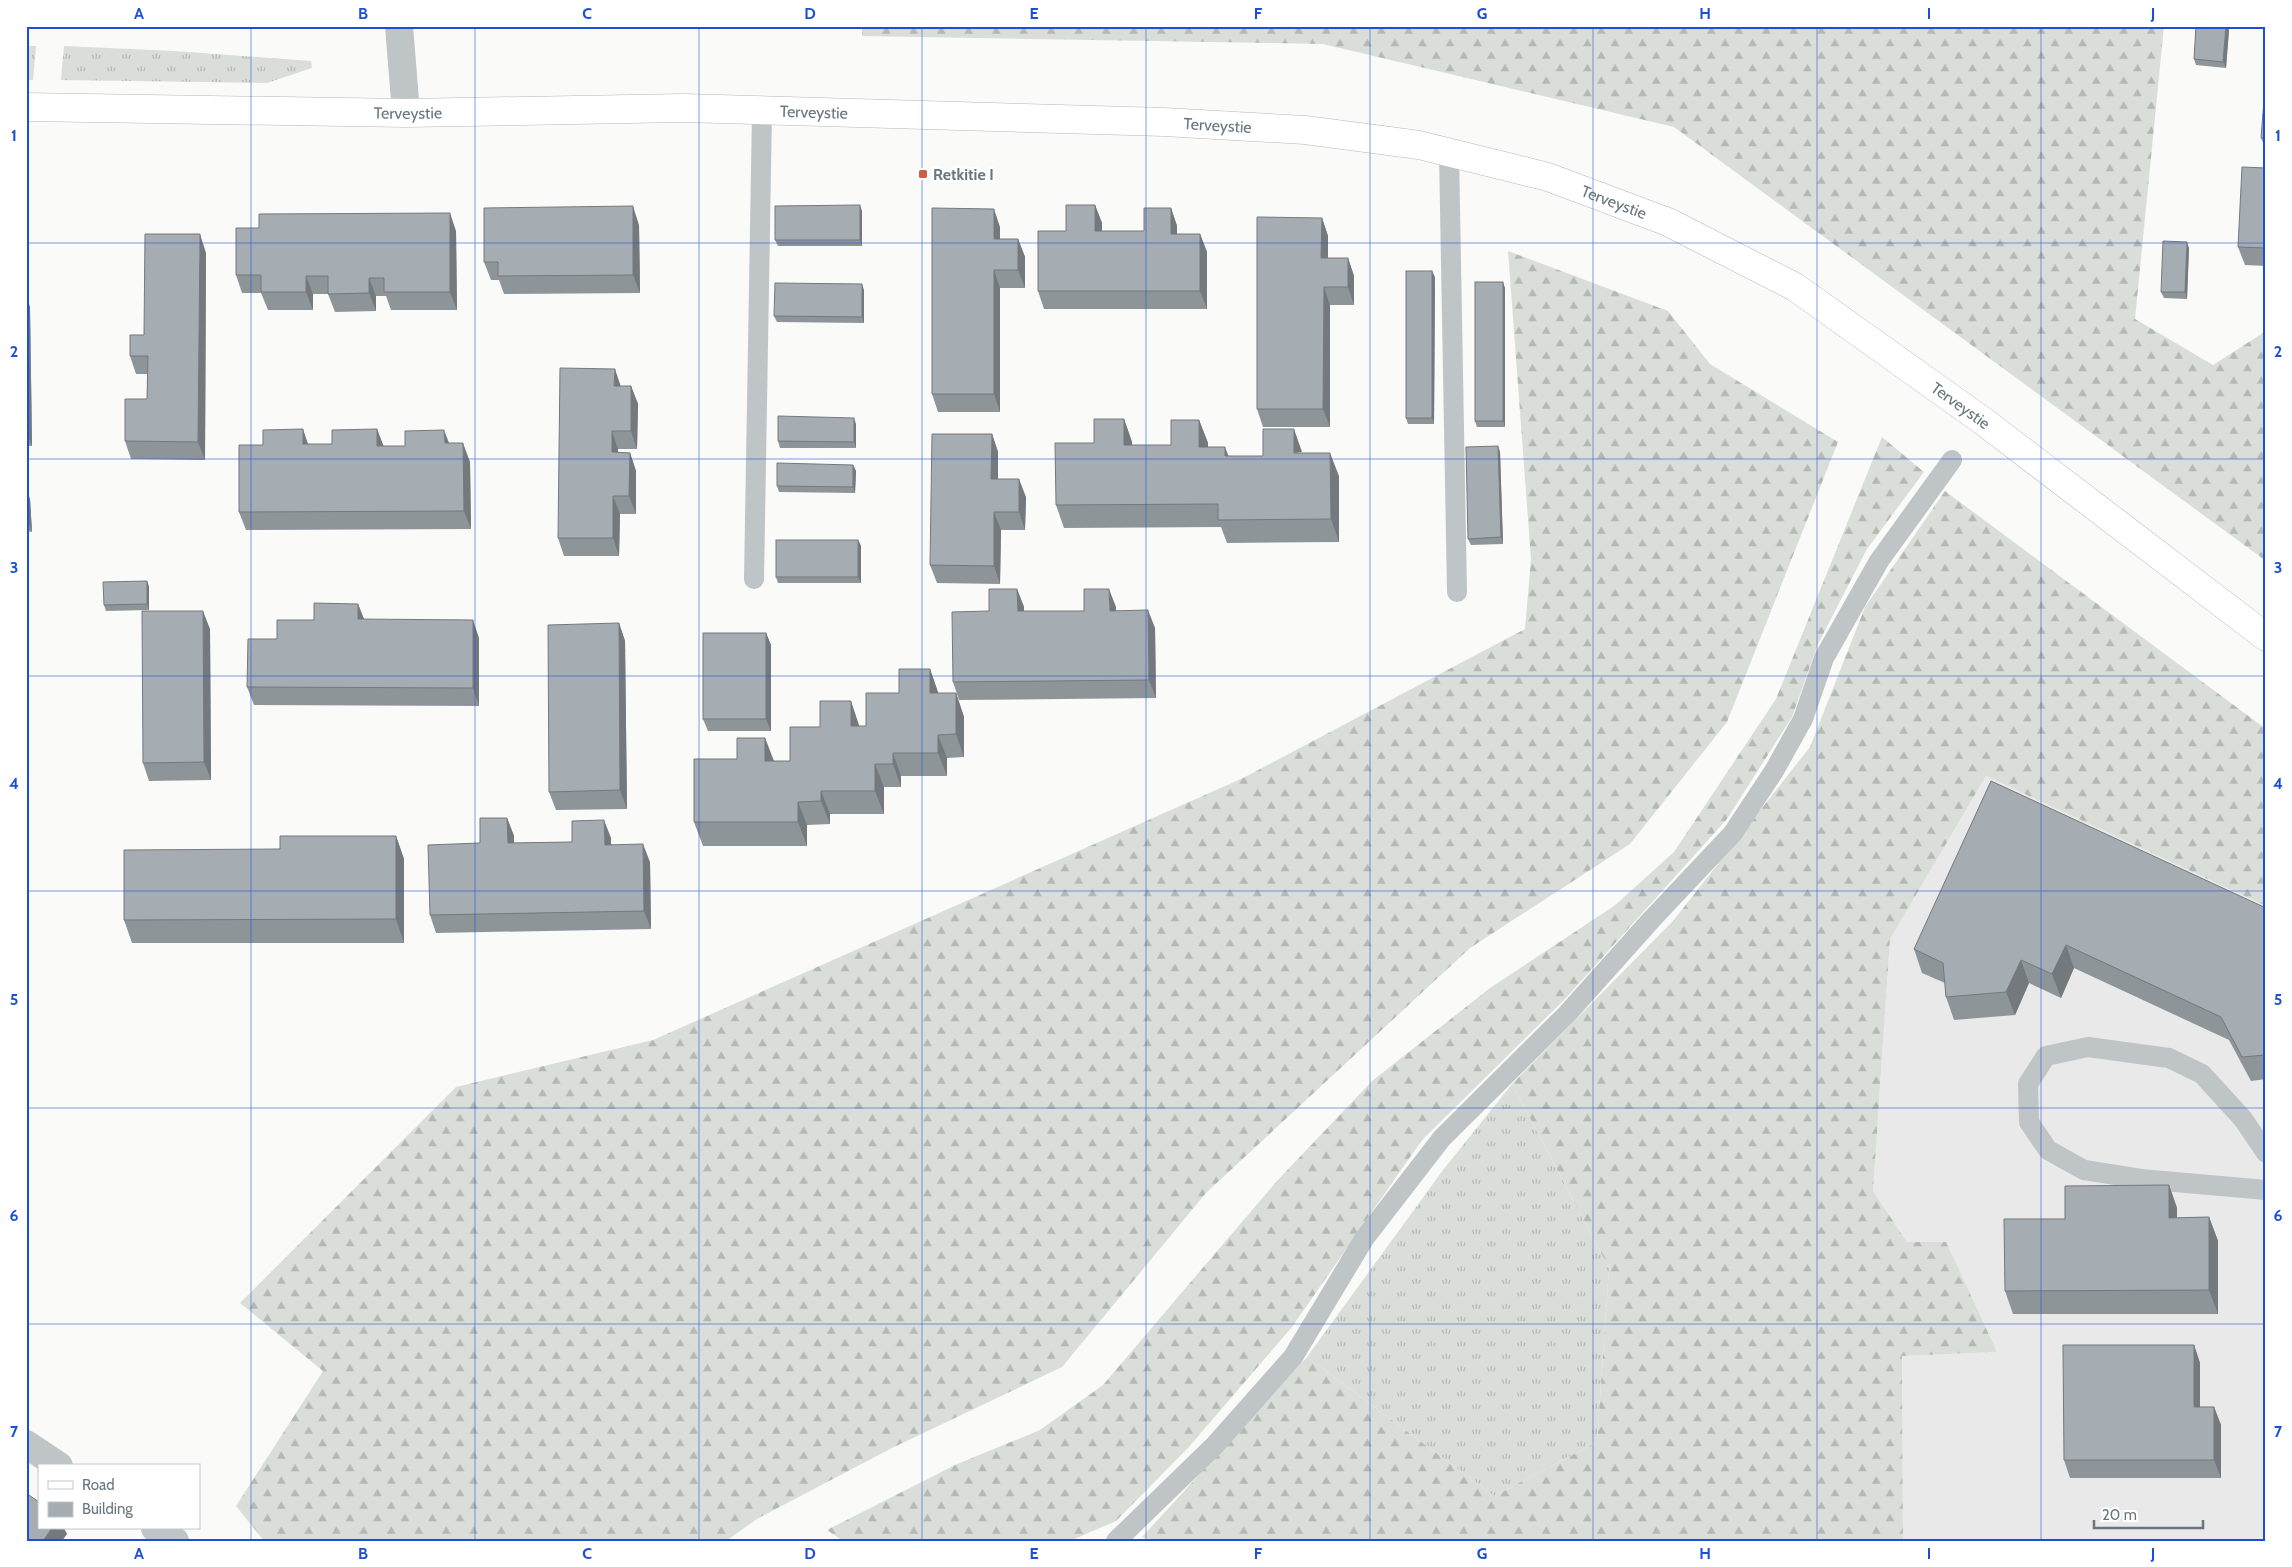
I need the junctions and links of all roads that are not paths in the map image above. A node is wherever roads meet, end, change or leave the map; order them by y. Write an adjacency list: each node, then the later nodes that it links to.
1 (399, 26): 4 (street)
2 (26, 107): 4 (main road, Terveystie)
3 (762, 112): 4 (main road, Terveystie); 5 (main road, Terveystie); 7 (lane)
4 (406, 113)
5 (1449, 152): 8 (lane); 9 (main road, Terveystie)
6 (1952, 460): 16 (lane)
7 (754, 579)
8 (1457, 592)
9 (2266, 637)
10 (2266, 1153): 11 (lane)
11 (2266, 1190)
12 (26, 1444): 13 (street)
13 (56, 1464)
14 (158, 1530): 15 (street)
15 (174, 1541)
16 (1116, 1541)

